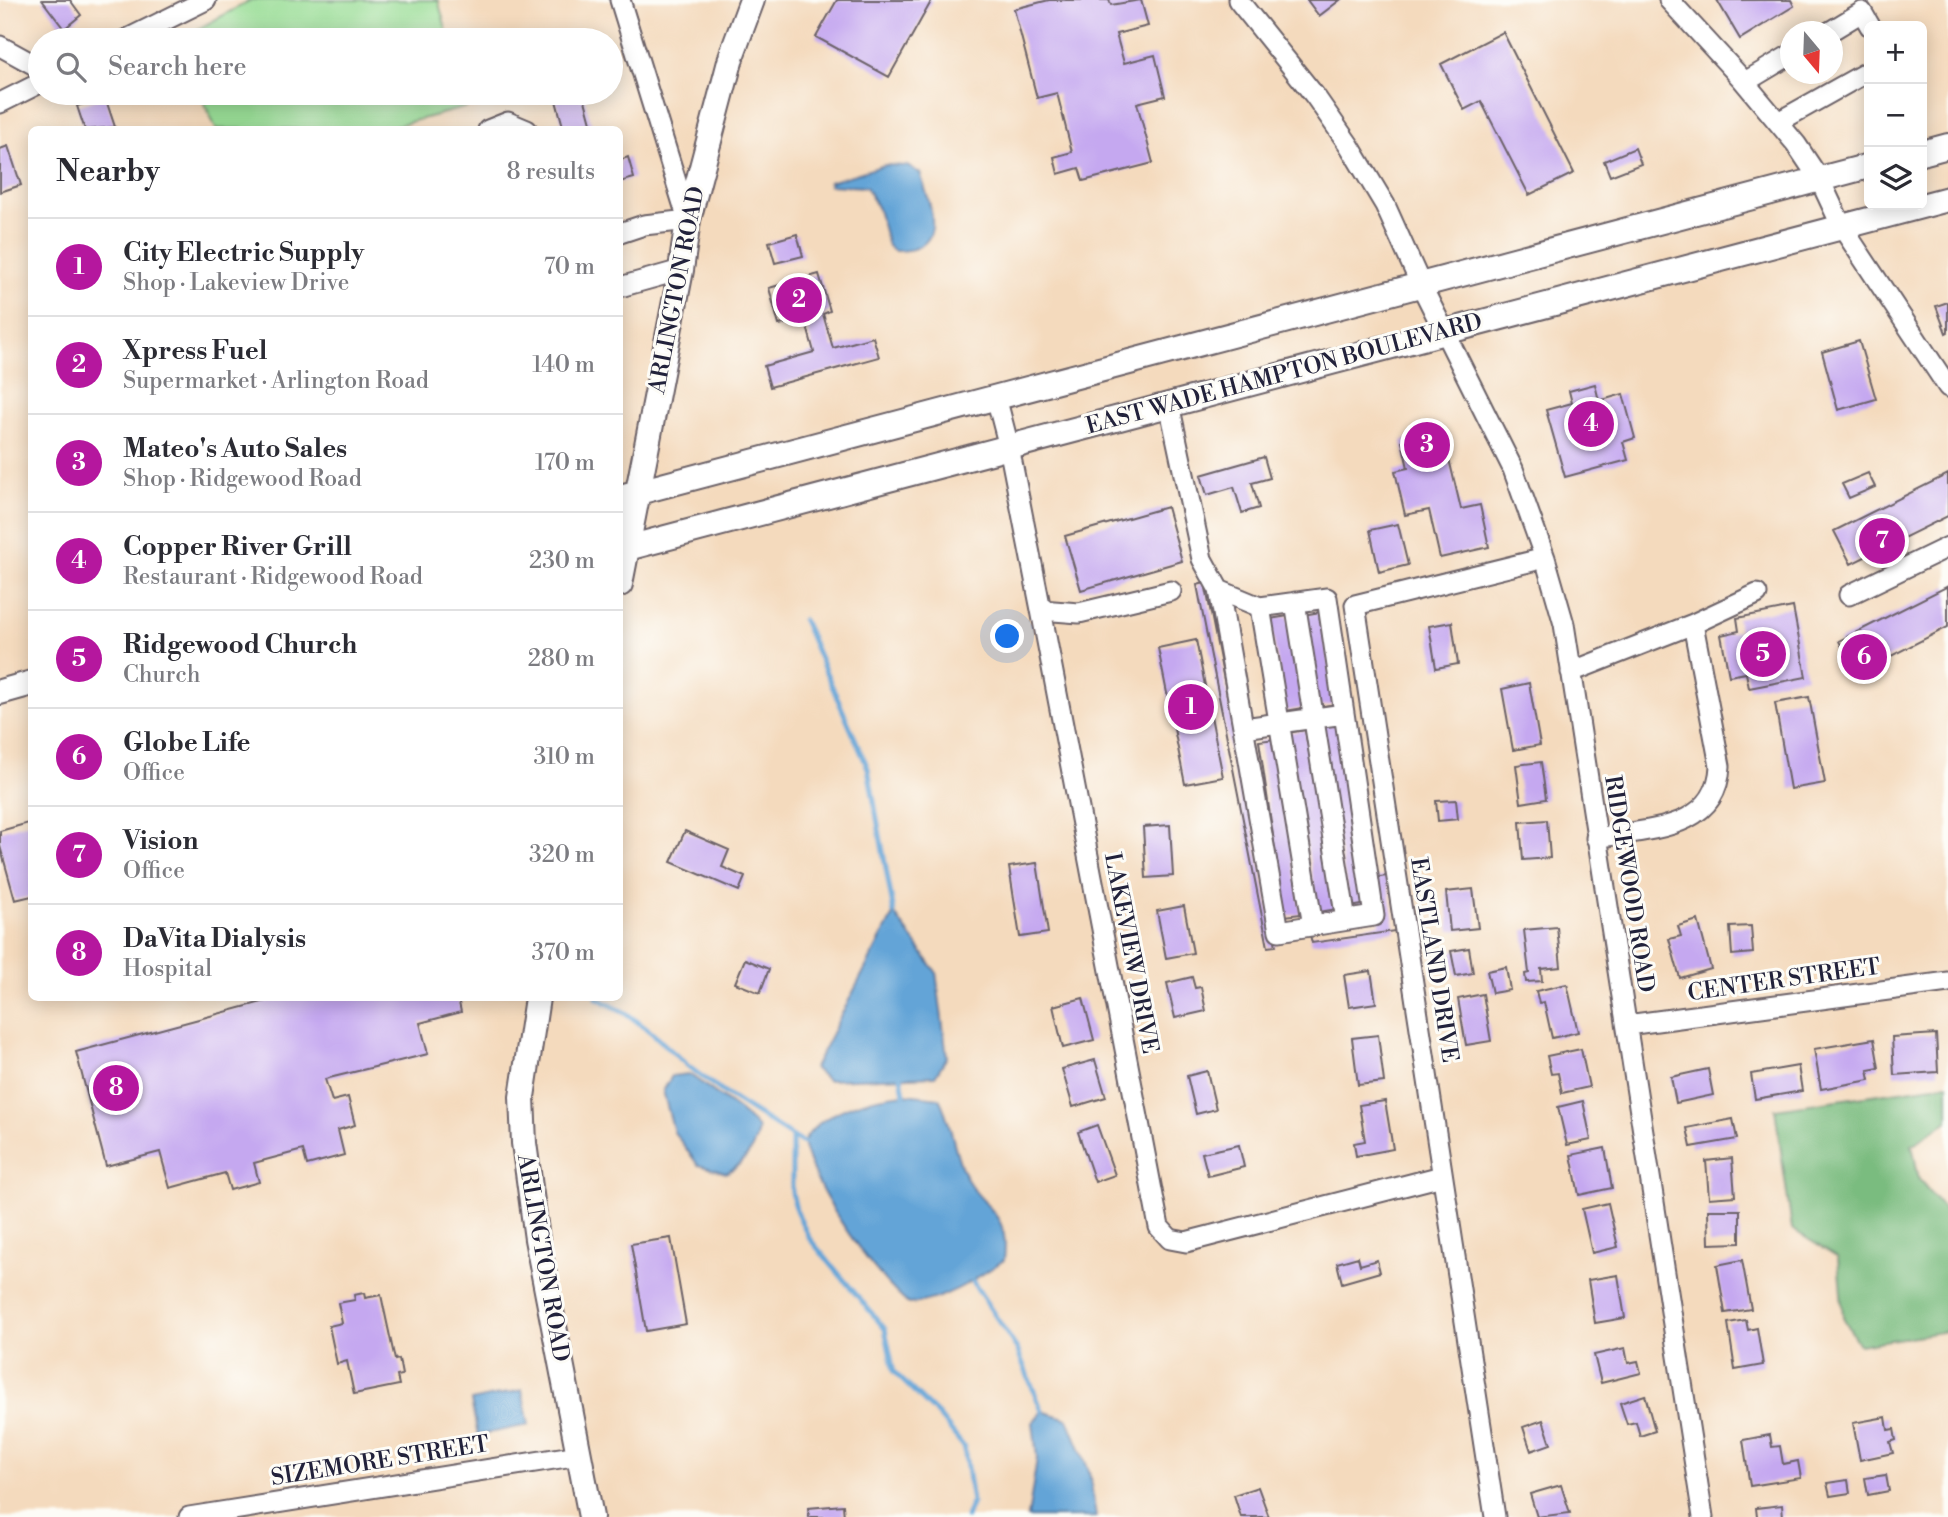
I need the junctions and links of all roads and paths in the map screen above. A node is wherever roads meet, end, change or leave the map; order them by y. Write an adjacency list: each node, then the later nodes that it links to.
1 (206, 0): 8 (street)
2 (620, 0): 24 (street)
3 (752, 0): 24 (main road, ARLINGTON ROAD)
4 (1238, 0): 28 (street, RIDGEWOOD ROAD)
5 (1670, 0): 13 (street)
6 (1867, 21): 7 (street)
7 (1843, 24)
8 (149, 28)
9 (0, 46): 10 (street)
10 (28, 61)
11 (1780, 61): 13 (street)
12 (1864, 74): 16 (street)
13 (1745, 82): 16 (street)
14 (28, 89): 15 (street)
15 (0, 103)
16 (1779, 122): 22 (street)
17 (498, 126): 18 (street)
18 (518, 126)
19 (1948, 146): 20 (main road)
20 (1927, 152)
21 (1864, 167): 22 (main road)
22 (1820, 180): 25 (street); 28 (main road)
23 (1948, 200): 25 (main road, EAST WADE HAMPTON BOULEVARD)
24 (688, 220): 26 (street); 27 (main road, ARLINGTON ROAD)
25 (1842, 227): 30 (main road, EAST WADE HAMPTON BOULEVARD); 31 (street)
26 (623, 232)
27 (681, 270): 29 (street); 35 (main road, ARLINGTON ROAD)
28 (1420, 285): 30 (street, RIDGEWOOD ROAD); 32 (main road)
29 (623, 286)
30 (1446, 332): 33 (main road, EAST WADE HAMPTON BOULEVARD); 38 (street, RIDGEWOOD ROAD)
31 (1948, 387)
32 (996, 397): 34 (street, LAKEVIEW DRIVE); 35 (main road)
33 (1169, 404): 34 (main road, EAST WADE HAMPTON BOULEVARD); 39 (street)
34 (1009, 447): 37 (main road, EAST WADE HAMPTON BOULEVARD); 45 (street, LAKEVIEW DRIVE)
35 (628, 495): 37 (main road, ARLINGTON ROAD)
36 (1948, 547): 42 (street)
37 (623, 549)
38 (1545, 558): 47 (street, RIDGEWOOD ROAD); 60 (street, EASTLAND DRIVE)
39 (1219, 590): 44 (street); 53 (street)
40 (1171, 591): 45 (street)
41 (1758, 594): 46 (street)
42 (1849, 595)
43 (1295, 602): 44 (street); 50 (street); 51 (street)
44 (1260, 607): 52 (street)
45 (1041, 610): 60 (street, LAKEVIEW DRIVE)
46 (1693, 624): 47 (street); 54 (street)
47 (1571, 672): 54 (street, RIDGEWOOD ROAD)
48 (28, 684): 49 (main road)
49 (0, 692)
50 (1344, 714): 51 (street); 55 (street)
51 (1314, 719): 52 (street); 55 (street)
52 (1279, 724): 53 (street); 56 (street)
53 (1244, 728): 56 (street)
54 (1595, 838): 59 (street, RIDGEWOOD ROAD)
55 (1346, 920): 56 (street)
56 (1313, 926)
57 (1948, 982): 59 (street, CENTER STREET)
58 (537, 1001): 61 (main road, ARLINGTON ROAD)
59 (1627, 1025): 65 (street, RIDGEWOOD ROAD)
60 (1442, 1176): 64 (street, EASTLAND DRIVE)
61 (579, 1455): 62 (street, SIZEMORE STREET); 63 (main road, ARLINGTON ROAD)
62 (189, 1517)
63 (591, 1517)
64 (1495, 1517)
65 (1703, 1517)

